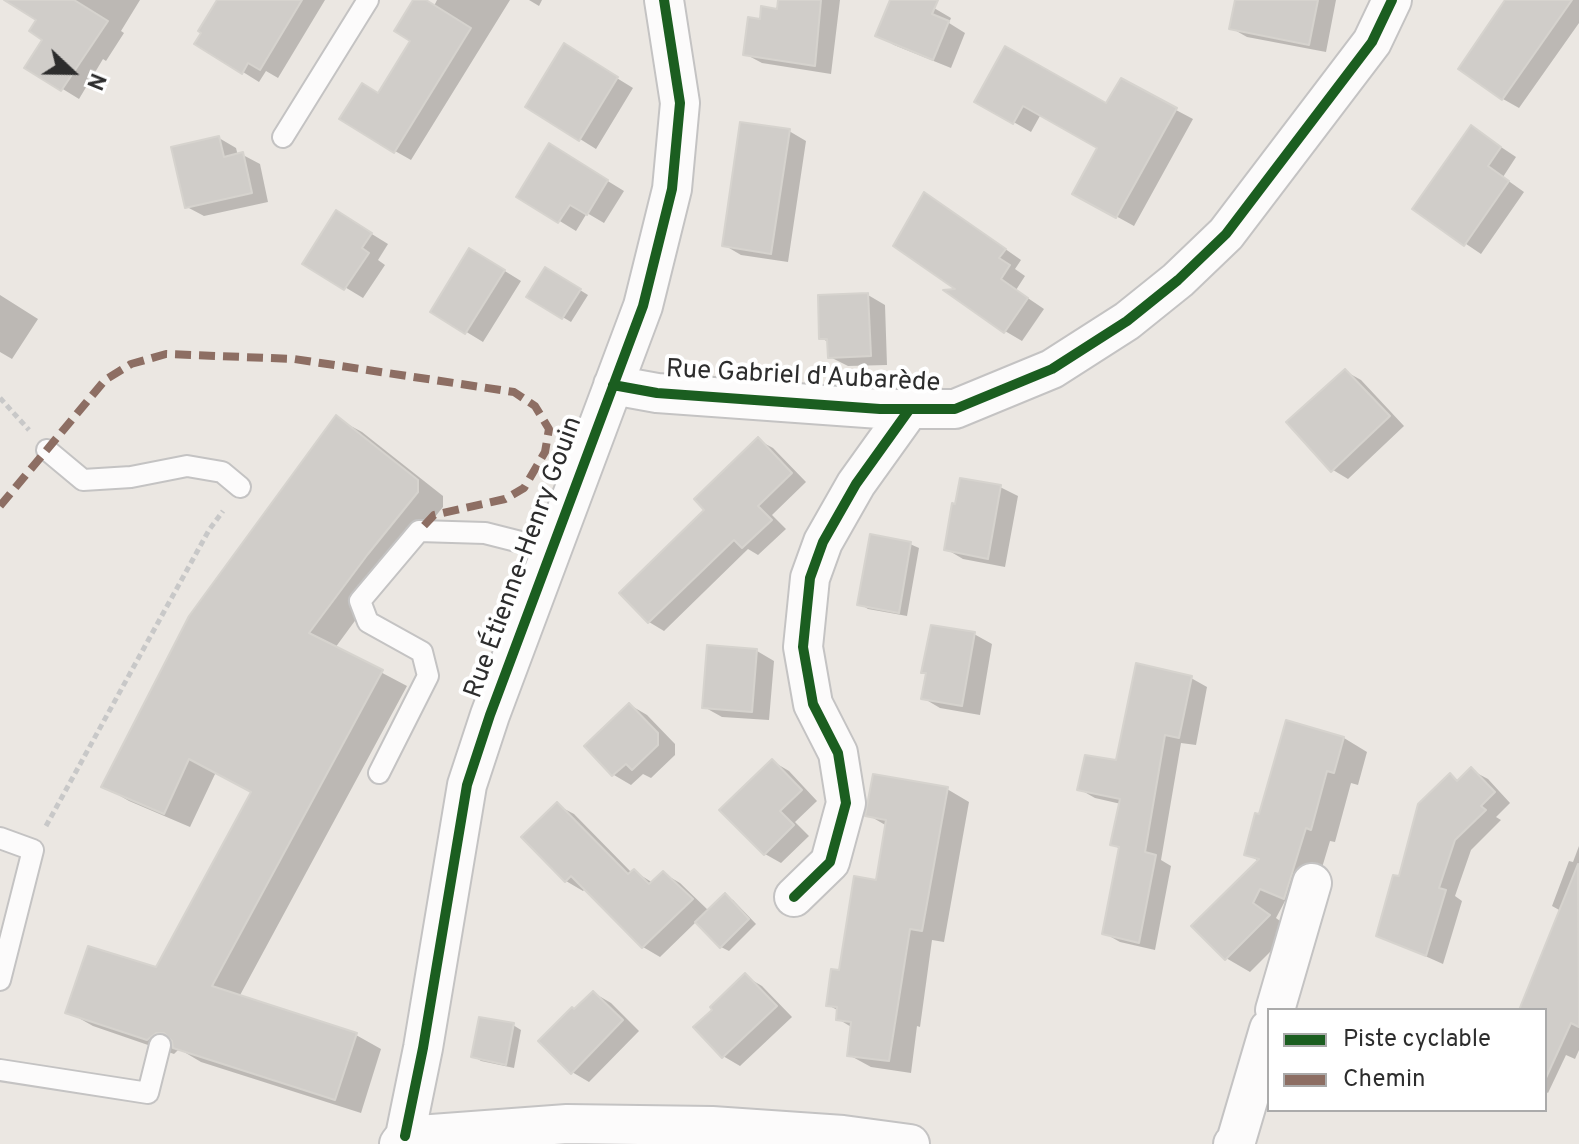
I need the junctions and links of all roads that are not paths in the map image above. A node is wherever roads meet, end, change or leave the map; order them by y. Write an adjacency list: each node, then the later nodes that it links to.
1 (368, 0): 4 (lane)
2 (664, 0): 5 (street, Rue Étienne-Henry Gouin)
3 (1392, 0): 6 (street, Rue Gabriel d'Aubarède)
4 (283, 137)
5 (613, 385): 6 (street, Rue Gabriel d'Aubarède); 9 (street, Rue Étienne-Henry Gouin)
6 (909, 410): 13 (street)
7 (47, 450): 8 (lane)
8 (240, 487)
9 (552, 550): 10 (lane); 19 (street, Rue Étienne-Henry Gouin)
10 (379, 773)
11 (0, 838): 14 (lane)
12 (1312, 883): 15 (street)
13 (794, 897)
14 (0, 980)
15 (1276, 1008)
16 (1267, 1036): 21 (street)
17 (160, 1045): 18 (lane)
18 (0, 1070)
19 (402, 1140): 20 (street)
20 (910, 1144)
21 (1233, 1144)

